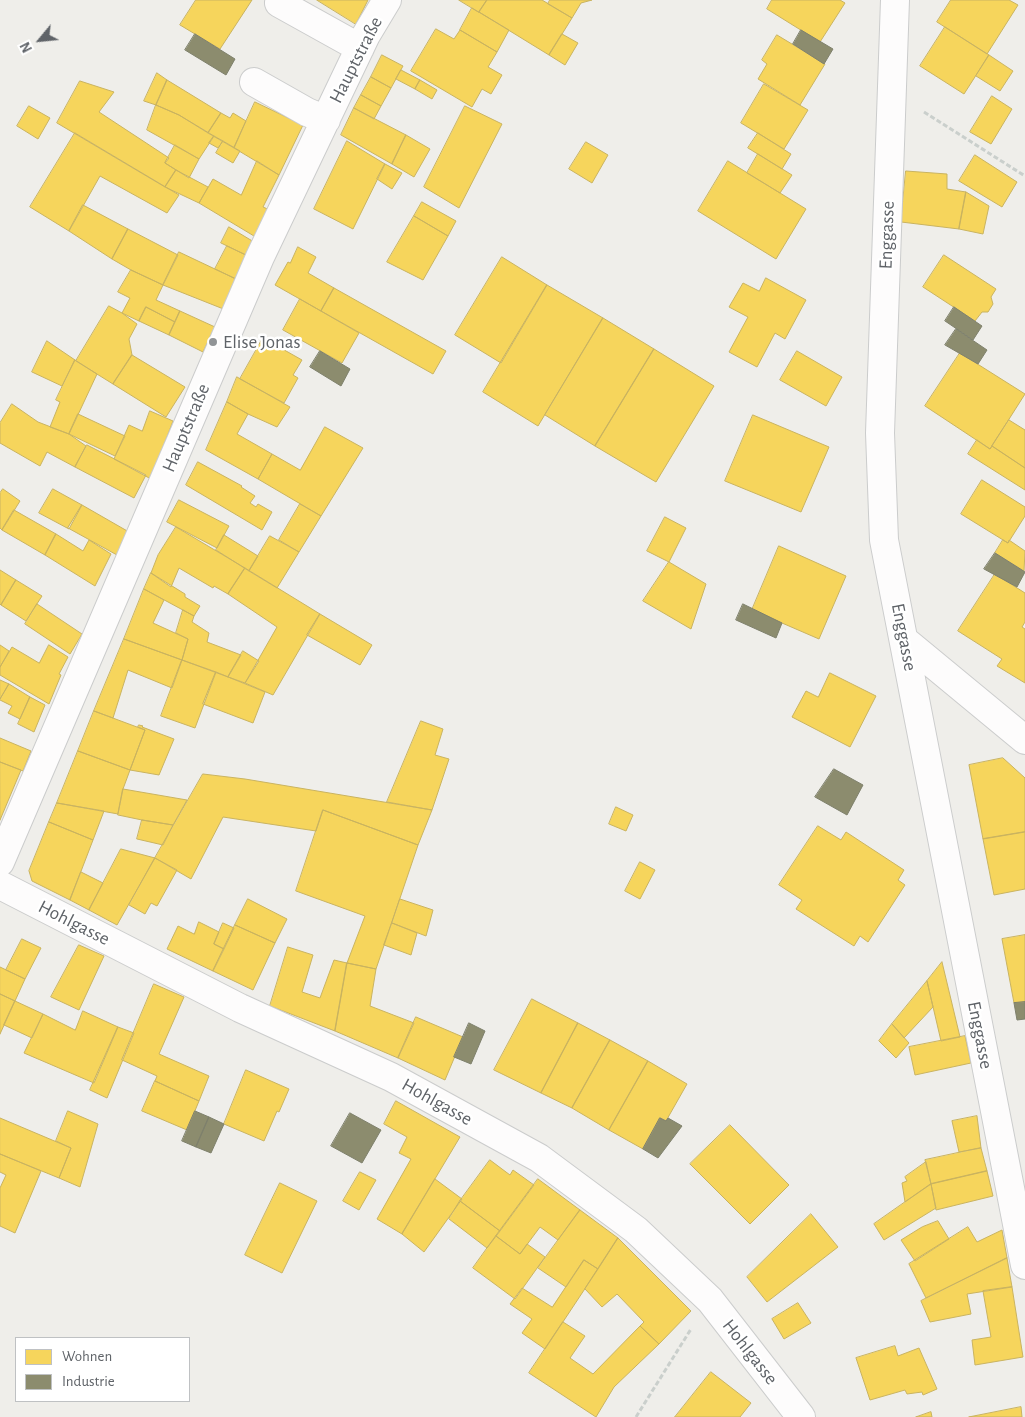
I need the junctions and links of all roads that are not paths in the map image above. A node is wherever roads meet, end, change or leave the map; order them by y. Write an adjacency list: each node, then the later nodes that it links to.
1 (387, 0): 4 (street, Hauptstraße)
2 (895, 0): 7 (street, Enggasse)
3 (279, 3): 4 (street)
4 (360, 48): 6 (street, Hauptstraße)
5 (254, 82): 6 (street)
6 (326, 120): 9 (street, Hauptstraße)
7 (904, 640): 8 (street); 11 (street, Enggasse)
8 (1025, 740)
9 (0, 862)
10 (0, 885): 12 (street, Hohlgasse)
11 (1025, 1266)
12 (801, 1417)

